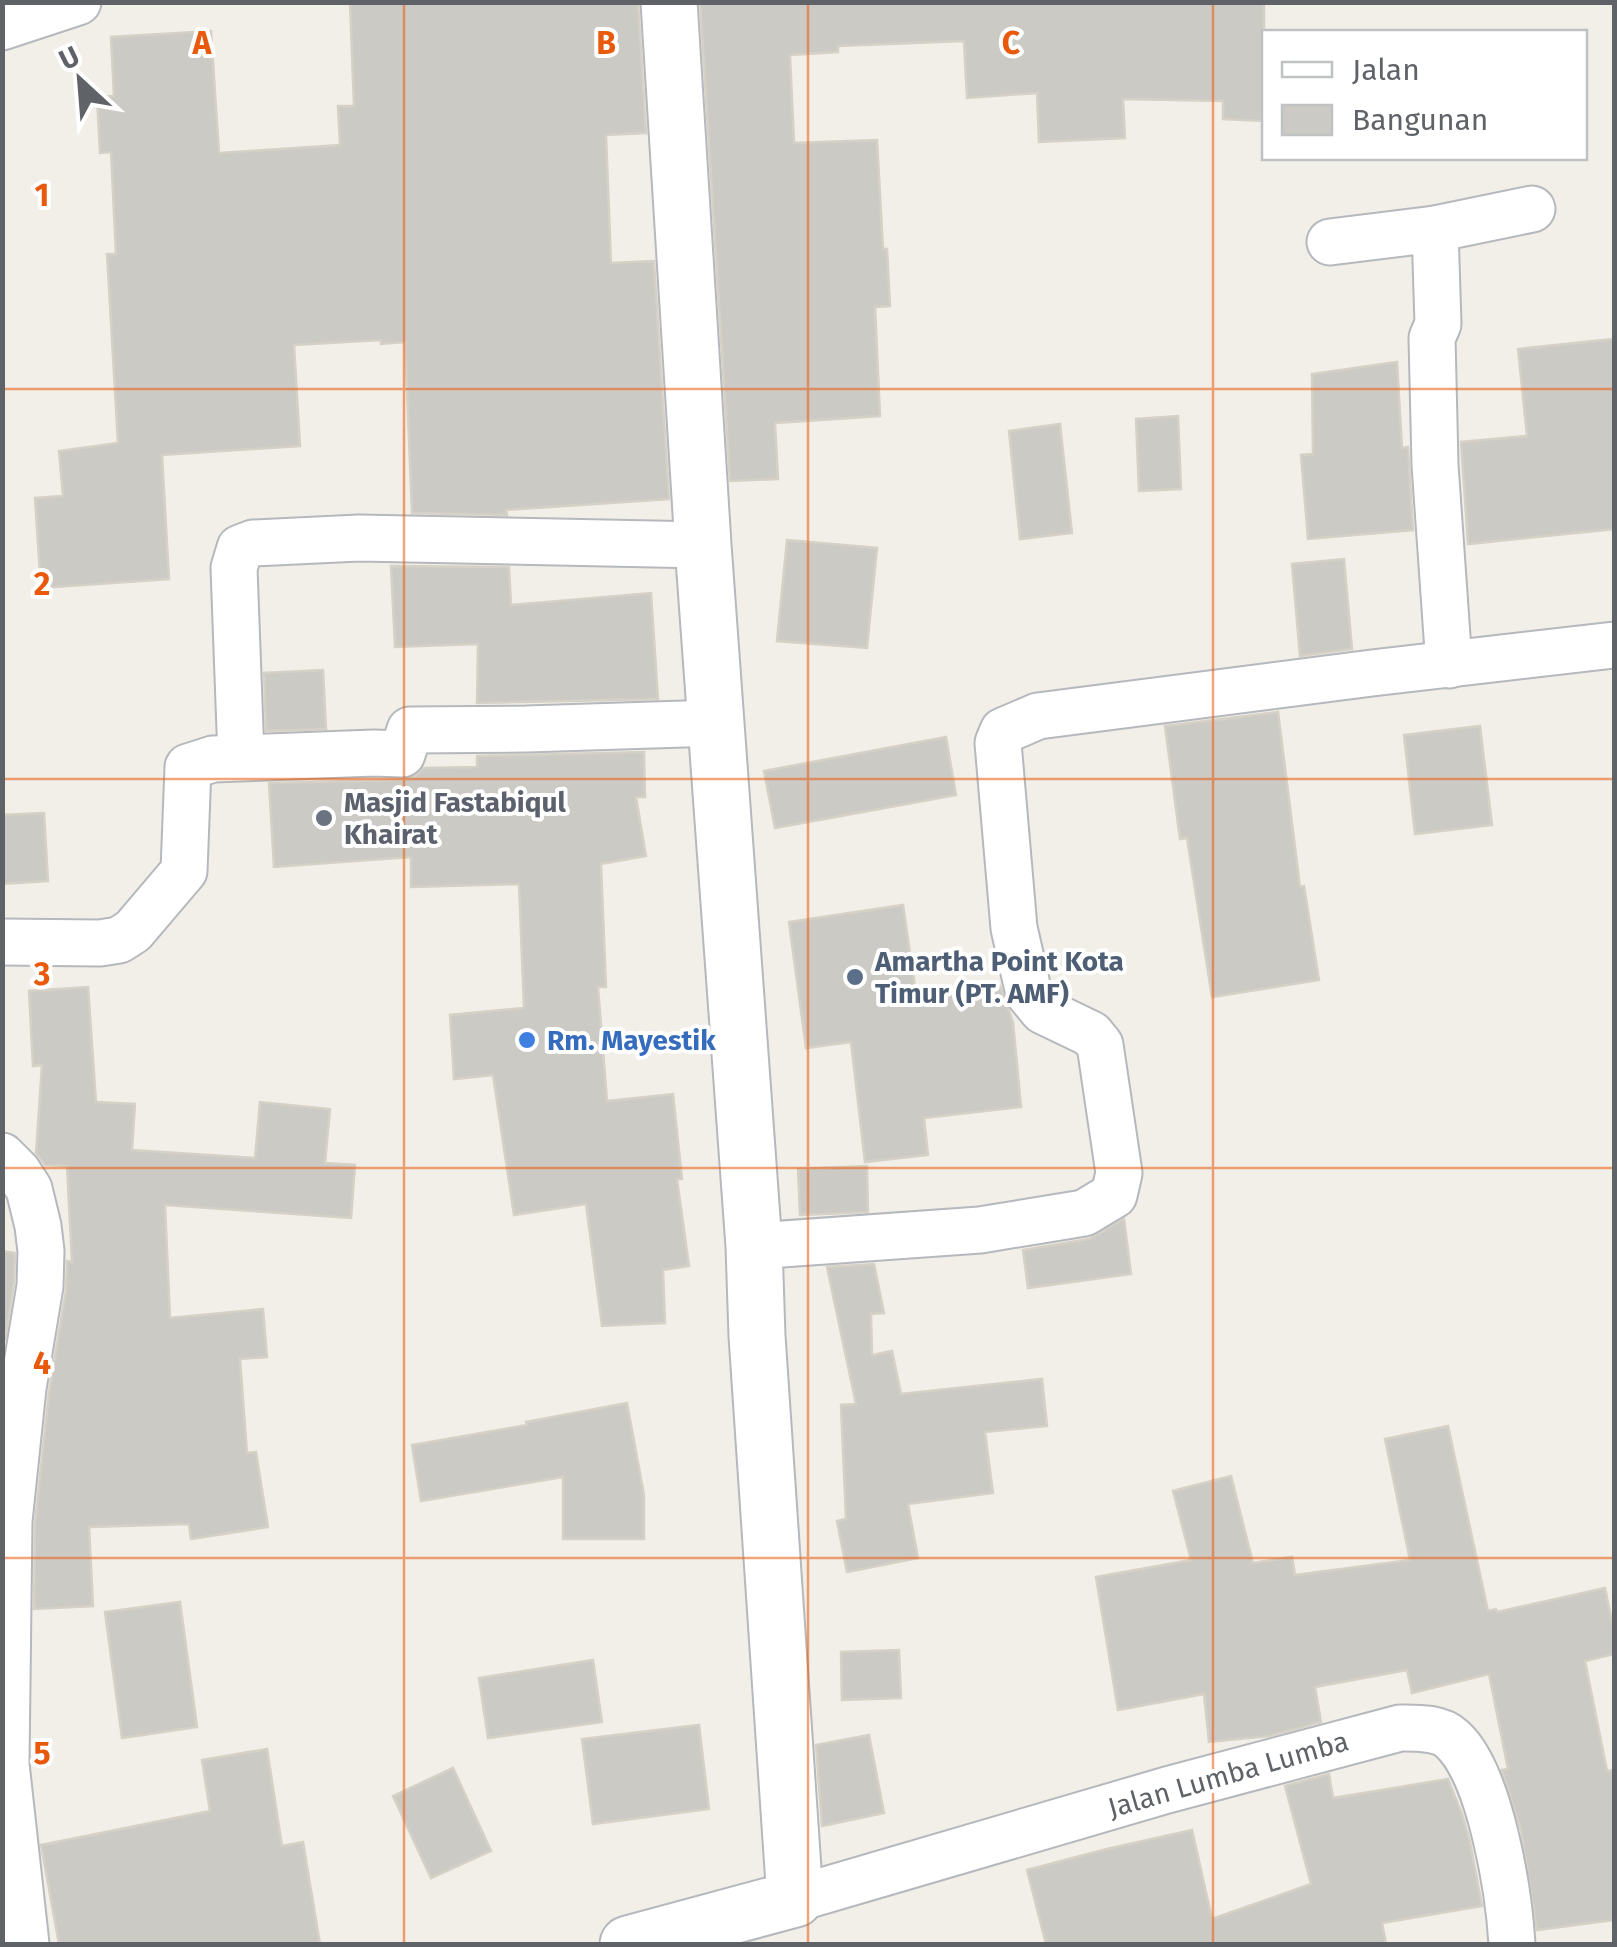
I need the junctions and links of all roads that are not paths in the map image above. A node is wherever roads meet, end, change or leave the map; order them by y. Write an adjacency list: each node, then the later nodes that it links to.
1 (78, 2): 3 (street)
2 (669, 2): 7 (street)
3 (20, 16)
4 (1532, 208): 5 (street)
5 (1434, 228): 6 (street); 9 (street)
6 (1330, 242)
7 (703, 544): 10 (street); 11 (street)
8 (1614, 646): 9 (street)
9 (1450, 664): 14 (street)
10 (716, 724): 11 (street); 14 (street)
11 (241, 758): 12 (street)
12 (2, 942)
13 (2, 1156): 16 (street)
14 (754, 1246): 15 (street)
15 (795, 1900): 17 (street); 18 (street, Jalan Lumba Lumba)
16 (26, 1944)
17 (633, 1944)
18 (1512, 1944)

